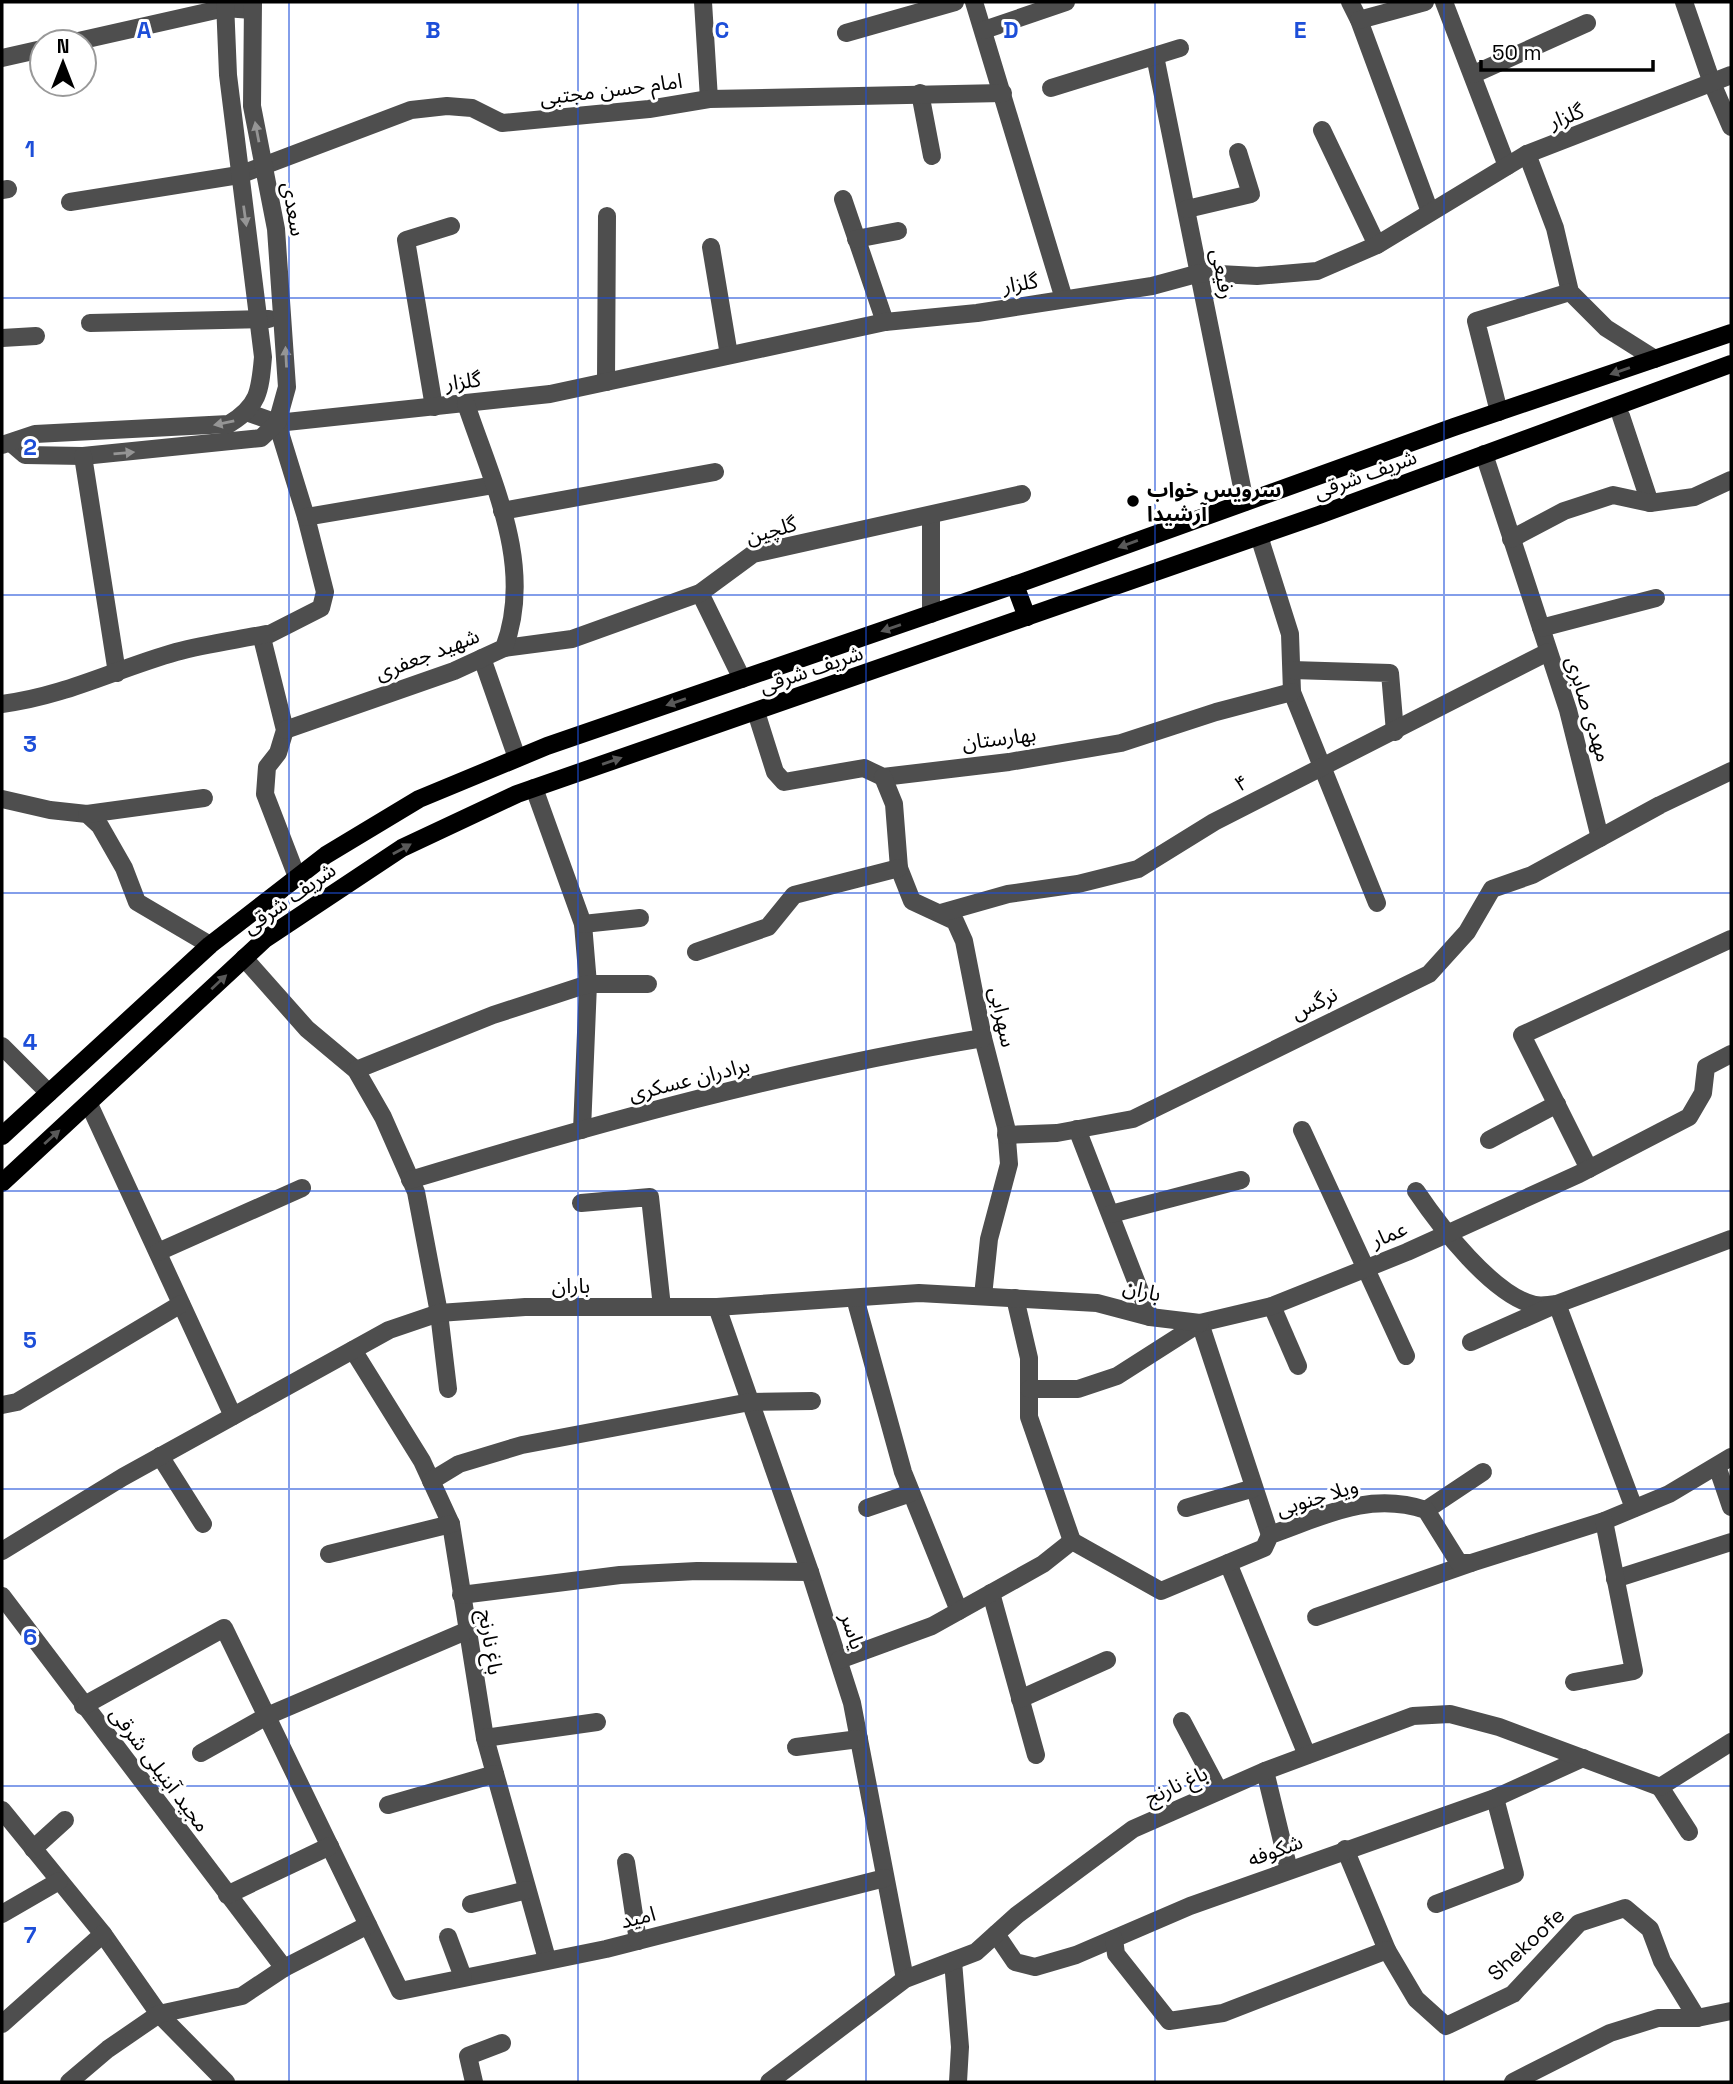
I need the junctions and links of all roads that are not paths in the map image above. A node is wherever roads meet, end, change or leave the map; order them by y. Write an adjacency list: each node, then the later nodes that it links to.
1 (703, 2): 27 (street)
2 (956, 2): 15 (street)
3 (974, 2): 14 (street)
4 (1066, 2): 14 (street)
5 (1350, 2): 12 (street)
6 (1425, 2): 11 (street)
7 (1444, 2): 21 (street)
8 (1684, 2): 23 (street)
9 (225, 5): 10 (street); 16 (street); 35 (street)
10 (252, 6): 34 (street, سعدی, one-way to 10)
11 (1401, 6): 12 (street)
12 (1359, 20): 39 (street)
13 (1587, 23): 21 (street)
14 (984, 30): 26 (street)
15 (846, 33)
16 (98, 36)
17 (1180, 48): 19 (street)
18 (28, 52): 20 (street)
19 (1155, 56): 24 (street); 38 (street, رفیعی)
20 (2, 58)
21 (1474, 74): 33 (street)
22 (1731, 75): 23 (street, گلزار)
23 (1712, 83): 28 (street); 31 (street, گلزار)
24 (1051, 88)
25 (920, 93): 26 (street, امام حسن مجتبی); 27 (street, امام حسن مجتبی); 32 (street)
26 (1003, 93): 48 (street)
27 (709, 99): 34 (street, امام حسن مجتبی)
28 (1731, 127)
29 (1322, 130): 44 (street)
30 (1238, 152): 38 (street)
31 (1528, 154): 33 (street, گلزار); 47 (street)
32 (932, 156)
33 (1507, 166): 39 (street, گلزار)
34 (264, 168): 35 (street, امام حسن مجتبی); 49 (street, سعدی)
35 (239, 175): 37 (street, امام حسن مجتبی); 50 (street, one-way to 50)
36 (843, 200): 43 (street)
37 (70, 202)
38 (1187, 209): 46 (street, رفیعی)
39 (1430, 212): 44 (street, گلزار)
40 (607, 216): 59 (street)
41 (451, 226): 61 (street)
42 (898, 231): 43 (street)
43 (856, 239): 51 (street)
44 (1377, 245): 46 (street, گلزار)
45 (710, 247): 56 (street)
46 (1200, 273): 48 (street, گلزار); 73 (street, رفیعی)
47 (1570, 292): 57 (street); 62 (street)
48 (1064, 299): 51 (street, گلزار)
49 (284, 317): 50 (street); 65 (street, سعدی, one-way to 49)
50 (259, 320): 52 (street); 63 (street)
51 (885, 322): 56 (street, گلزار)
52 (90, 323)
53 (1731, 333): 57 (main road, شریف شرقی)
54 (36, 336): 55 (street)
55 (2, 338)
56 (729, 355): 59 (street, گلزار)
57 (1655, 359): 62 (main road, شریف شرقی, one-way to 62)
58 (1731, 364): 67 (main road, شریف شرقی)
59 (606, 382): 60 (street, گلزار)
60 (466, 404): 61 (street, گلزار); 71 (street, شهید جعفری)
61 (434, 407): 65 (street, گلزار)
62 (1499, 412): 73 (main road, شریف شرقی)
63 (249, 413): 65 (street); 66 (street, one-way to 66)
64 (1622, 416): 74 (street)
65 (276, 422): 68 (street, one-way to 65); 77 (street)
66 (7, 444): 68 (street)
67 (1484, 454): 78 (main road, شریف شرقی); 79 (street, مهدی صابری)
68 (83, 456): 91 (street)
69 (715, 472): 75 (street)
70 (1731, 480): 74 (street)
71 (494, 485): 75 (street, شهید جعفری); 77 (street)
72 (1022, 494): 76 (street, گلچین)
73 (1245, 502): 80 (main road, شریف شرقی, one-way to 80)
74 (1650, 503): 79 (street)
75 (502, 511): 87 (street, شهید جعفری)
76 (931, 515): 81 (street, گلچین); 83 (street)
77 (306, 517): 86 (street)
78 (1259, 536): 84 (main road, شریف شرقی); 90 (street)
79 (1511, 539): 85 (street, مهدی صابری)
80 (1015, 585): 83 (main road, شریف شرقی); 84 (main road)
81 (700, 593): 87 (street, گلچین); 92 (street)
82 (1656, 598): 85 (street)
83 (931, 614): 92 (main road, شریف شرقی, one-way to 92)
84 (1027, 617): 95 (main road, شریف شرقی)
85 (1541, 628): 88 (street, مهدی صابری)
86 (266, 634): 91 (street); 96 (street)
87 (504, 648): 89 (street, شهید جعفری)
88 (1548, 652): 97 (street, ۴); 106 (street, مهدی صابری)
89 (482, 658): 96 (street, شهید جعفری); 98 (street)
90 (1292, 670): 93 (street); 97 (street)
91 (117, 673): 94 (street)
92 (742, 679): 98 (main road, شریف شرقی, one-way to 98)
93 (1292, 692): 99 (street); 101 (street, بهارستان)
94 (2, 704)
95 (756, 712): 101 (street, بهارستان); 102 (main road, شریف شرقی, one-way to 95)
96 (285, 730): 108 (street)
97 (1395, 732): 99 (street, ۴)
98 (517, 758): 108 (main road, شریف شرقی)
99 (1324, 767): 109 (street); 110 (street, ۴)
100 (1731, 771): 106 (street)
101 (883, 777): 107 (street, سهرابی)
102 (534, 788): 112 (street); 116 (main road, شریف شرقی, one-way to 102)
103 (204, 798): 105 (street)
104 (2, 799): 105 (street)
105 (87, 814): 114 (street)
106 (1600, 838): 126 (street, نرگس)
107 (899, 868): 110 (street, سهرابی); 115 (street)
108 (297, 877): 114 (main road, شریف شرقی)
109 (1377, 903)
110 (941, 913): 119 (street, سهرابی)
111 (640, 918): 112 (street)
112 (583, 924): 117 (street)
113 (1731, 939): 125 (street)
114 (210, 945): 123 (main road, شریف شرقی)
115 (696, 952)
116 (244, 958): 122 (street); 124 (main road, شریف شرقی, one-way to 116)
117 (588, 984): 118 (street); 122 (street); 127 (street)
118 (648, 984)
119 (983, 1038): 127 (street, برادران عسکری); 129 (street, سهرابی)
120 (2, 1046): 123 (street)
121 (1731, 1054): 132 (street, عمار)
122 (356, 1070): 133 (street)
123 (49, 1093): 130 (main road, شریف شرقی)
124 (89, 1104): 135 (main road, شریف شرقی, one-way to 124); 142 (street)
125 (1557, 1104): 131 (street); 132 (street)
126 (1077, 1129): 129 (street, نرگس); 139 (street)
127 (582, 1130): 133 (street, برادران عسکری)
128 (1302, 1130): 143 (street)
129 (1006, 1135): 144 (street, سهرابی)
130 (2, 1136)
131 (1489, 1140)
132 (1589, 1169): 140 (street, عمار)
133 (410, 1180): 152 (street)
134 (1241, 1180): 139 (street)
135 (2, 1183)
136 (302, 1188): 142 (street)
137 (1416, 1191): 140 (street)
138 (581, 1203): 150 (street)
139 (1111, 1214): 153 (street)
140 (1446, 1235): 143 (street, عمار); 148 (street)
141 (1731, 1239): 148 (street)
142 (158, 1252): 147 (street)
143 (1363, 1269): 149 (street, عمار); 157 (street)
144 (983, 1296): 145 (street, باران); 146 (street, باران)
145 (855, 1298): 151 (street, باران); 170 (street)
146 (1015, 1298): 153 (street, باران); 160 (street)
147 (181, 1304): 163 (street); 164 (street)
148 (1557, 1304): 155 (street); 174 (street)
149 (1272, 1306): 154 (street, عمار); 158 (street)
150 (662, 1307): 151 (street, باران); 152 (street, باران)
151 (717, 1307): 162 (street, یاسر)
152 (439, 1313): 156 (street, باران); 159 (street)
153 (1150, 1317): 154 (street, باران)
154 (1200, 1323): 160 (street); 169 (street)
155 (1471, 1342)
156 (353, 1350): 164 (street, باران); 168 (street, باغ نارنج)
157 (1406, 1356)
158 (1298, 1366)
159 (449, 1389)
160 (1029, 1389): 180 (street)
161 (812, 1401): 162 (street)
162 (750, 1402): 168 (street); 186 (street, یاسر)
163 (2, 1405)
164 (233, 1416): 165 (street, باران)
165 (160, 1456): 177 (street); 182 (street, باران)
166 (1724, 1461): 171 (street); 174 (street)
167 (1483, 1472): 175 (street)
168 (431, 1481): 178 (street, باغ نارنج)
169 (1254, 1488): 173 (street); 179 (street)
170 (911, 1493): 172 (street); 191 (street)
171 (1731, 1507)
172 (867, 1508)
173 (1186, 1508)
174 (1634, 1508): 176 (street)
175 (1426, 1510): 179 (street, ویلا جنوبی); 185 (street)
176 (1604, 1521): 185 (street); 187 (street)
177 (203, 1524)
178 (451, 1524): 183 (street); 189 (street, باغ نارنج)
179 (1270, 1535): 184 (street, ویلا جنوبی)
180 (1072, 1541): 184 (street, ویلا جنوبی); 188 (street)
181 (1731, 1542): 187 (street)
182 (2, 1551)
183 (329, 1554)
184 (1228, 1563): 208 (street)
185 (1471, 1563): 192 (street)
186 (810, 1572): 189 (street); 194 (street, یاسر)
187 (1615, 1579): 196 (street)
188 (990, 1593): 191 (street); 197 (street)
189 (461, 1595): 193 (street, باغ نارنج)
190 (2, 1596): 198 (street, مجید آبنیلی شرقی)
191 (959, 1611): 194 (street)
192 (1317, 1617)
193 (466, 1631): 199 (street); 202 (street, باغ نارنج)
194 (839, 1660): 203 (street, یاسر)
195 (1107, 1660): 197 (street)
196 (1574, 1682)
197 (1020, 1699): 207 (street)
198 (83, 1706): 199 (street); 227 (street, مجید آبنیلی شرقی)
199 (267, 1716): 206 (street); 219 (street)
200 (1182, 1721): 213 (street)
201 (597, 1722): 202 (street)
202 (485, 1738): 211 (street, باغ نارنج)
203 (859, 1739): 205 (street); 224 (street, یاسر)
204 (1731, 1742): 212 (street)
205 (796, 1747)
206 (201, 1753)
207 (1036, 1755)
208 (1307, 1755): 209 (street, باغ نارنج); 210 (street, باغ نارنج)
209 (1583, 1758): 212 (street, باغ نارنج); 214 (street, شکوفه)
210 (1265, 1771): 213 (street, باغ نارنج); 223 (street)
211 (495, 1774): 215 (street); 226 (street, باغ نارنج)
212 (1660, 1787): 218 (street)
213 (1219, 1791): 233 (street, باغ نارنج)
214 (1495, 1798): 221 (street, شکوفه); 229 (street)
215 (388, 1805)
216 (2, 1810): 220 (street)
217 (65, 1819): 220 (street)
218 (1689, 1832)
219 (330, 1846): 227 (street); 231 (street)
220 (33, 1849): 225 (street)
221 (1345, 1849): 223 (street, شکوفه); 237 (street)
222 (626, 1862): 236 (street)
223 (1289, 1870): 235 (street, شکوفه)
224 (885, 1878): 236 (street, امید); 242 (street, یاسر)
225 (60, 1881): 230 (street); 232 (street)
226 (527, 1890): 228 (street); 238 (street, باغ نارنج)
227 (228, 1895): 240 (street, مجید آبنیلی شرقی)
228 (471, 1905)
229 (1436, 1905)
230 (2, 1914)
231 (368, 1925): 240 (street); 241 (street, امید)
232 (103, 1934): 244 (street); 246 (street)
233 (996, 1934): 235 (street, شکوفه); 239 (street, باغ نارنج)
234 (449, 1937): 241 (street)
235 (1114, 1939): 237 (street)
236 (638, 1941): 238 (street, امید)
237 (1387, 1950): 245 (street, Shekoofe)
238 (547, 1959): 241 (street, امید)
239 (953, 1961): 242 (street, باغ نارنج); 252 (street)
240 (284, 1968): 244 (street)
241 (463, 1977)
242 (905, 1979): 251 (street, باغ نارنج)
243 (1731, 2011): 245 (street)
244 (159, 2014): 248 (street); 249 (street)
245 (1696, 2018): 253 (street)
246 (2, 2024)
247 (502, 2043): 250 (street)
248 (69, 2082)
249 (226, 2082)
250 (474, 2082)
251 (769, 2082)
252 (958, 2082)
253 (1513, 2082)

